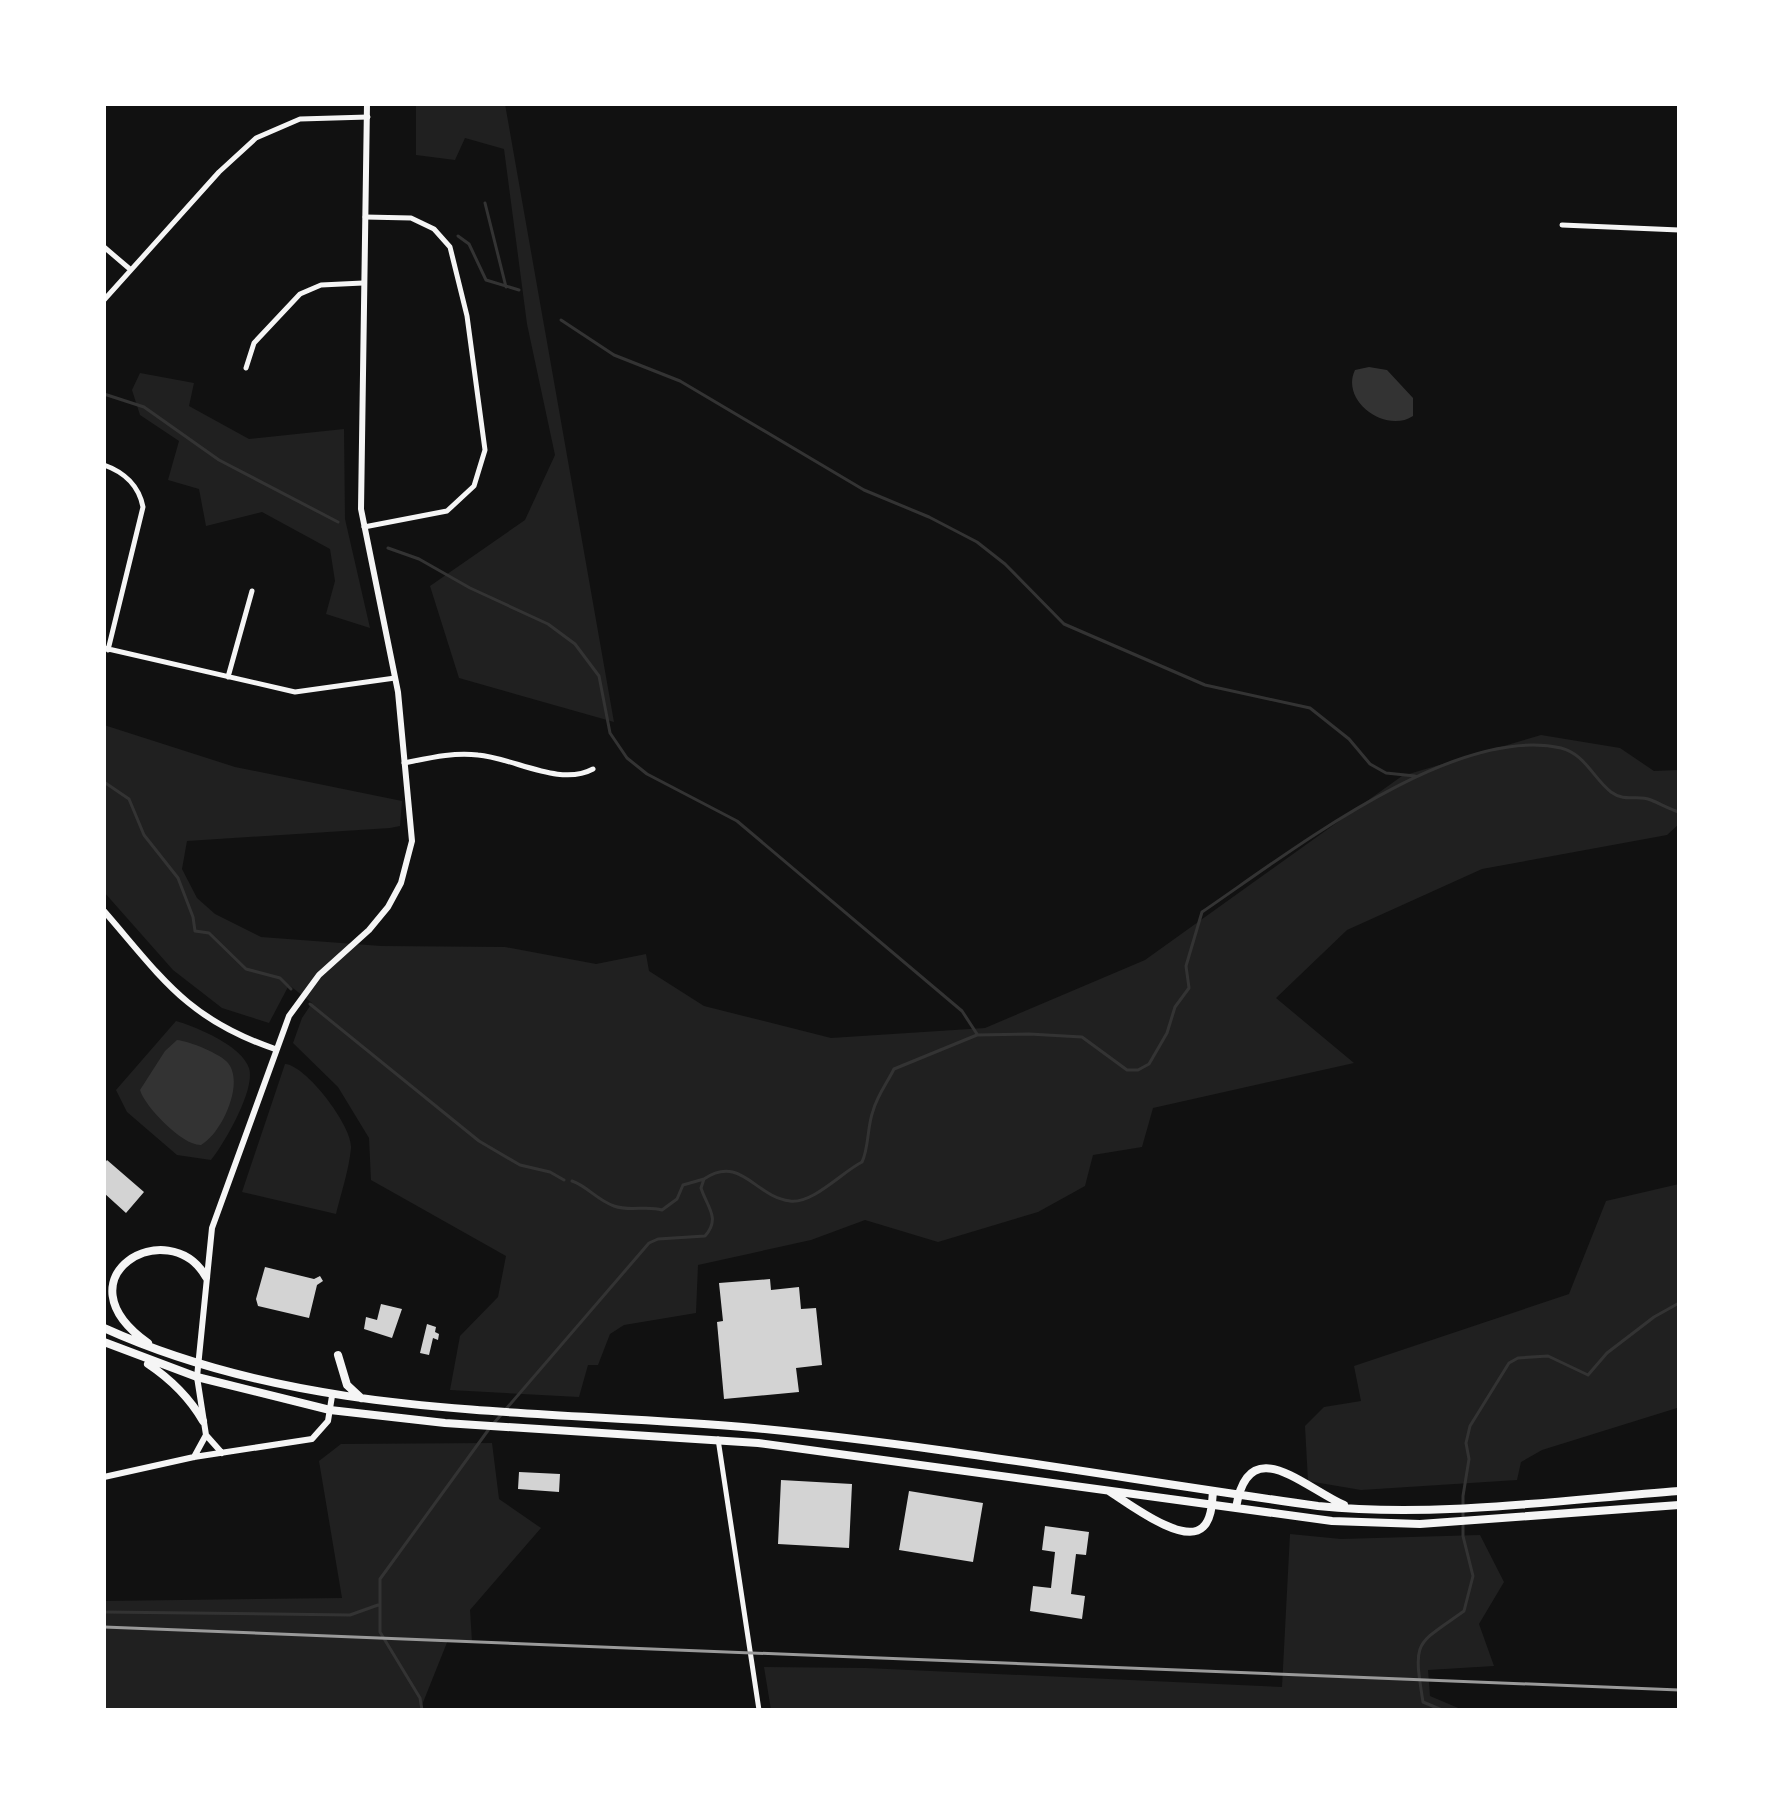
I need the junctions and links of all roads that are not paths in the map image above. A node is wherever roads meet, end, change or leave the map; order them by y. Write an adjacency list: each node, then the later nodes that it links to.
1 (367, 104): 2 (street)
2 (368, 117): 3 (street); 7 (street)
3 (364, 217): 8 (street); 12 (street)
4 (1562, 225): 5 (street)
5 (1679, 230)
6 (104, 247): 7 (street)
7 (131, 270): 9 (street)
8 (363, 283): 10 (street); 12 (street)
9 (104, 300)
10 (246, 368)
11 (104, 465): 14 (street)
12 (364, 527): 16 (street)
13 (252, 591): 15 (street)
14 (106, 649): 15 (street)
15 (228, 677): 16 (street)
16 (395, 678): 17 (street)
17 (403, 763): 18 (street); 20 (street)
18 (593, 769)
19 (104, 911): 20 (street)
20 (275, 1049): 21 (street)
21 (206, 1277): 24 (highway); 27 (street)
22 (104, 1328): 24 (highway)
23 (104, 1342): 26 (highway)
24 (155, 1348): 27 (highway)
25 (338, 1355): 30 (highway)
26 (138, 1357): 28 (highway); 32 (highway)
27 (196, 1362): 28 (street); 29 (highway)
28 (197, 1377): 31 (highway); 32 (street)
29 (332, 1396): 30 (highway); 31 (street)
30 (364, 1401): 39 (highway)
31 (330, 1410): 34 (highway); 35 (street)
32 (203, 1421): 33 (street)
33 (206, 1435): 35 (street); 36 (street)
34 (718, 1439): 38 (highway); 46 (street)
35 (222, 1453): 36 (street)
36 (194, 1457): 37 (street)
37 (104, 1477)
38 (1105, 1489): 42 (highway); 42 (highway)
39 (1213, 1491): 41 (highway); 42 (highway)
40 (1679, 1491): 45 (highway)
41 (1238, 1494): 44 (highway); 45 (highway); 45 (highway)
42 (1212, 1504): 44 (highway)
43 (1679, 1505): 44 (highway)
44 (1236, 1508)
45 (1352, 1509)
46 (759, 1710)

